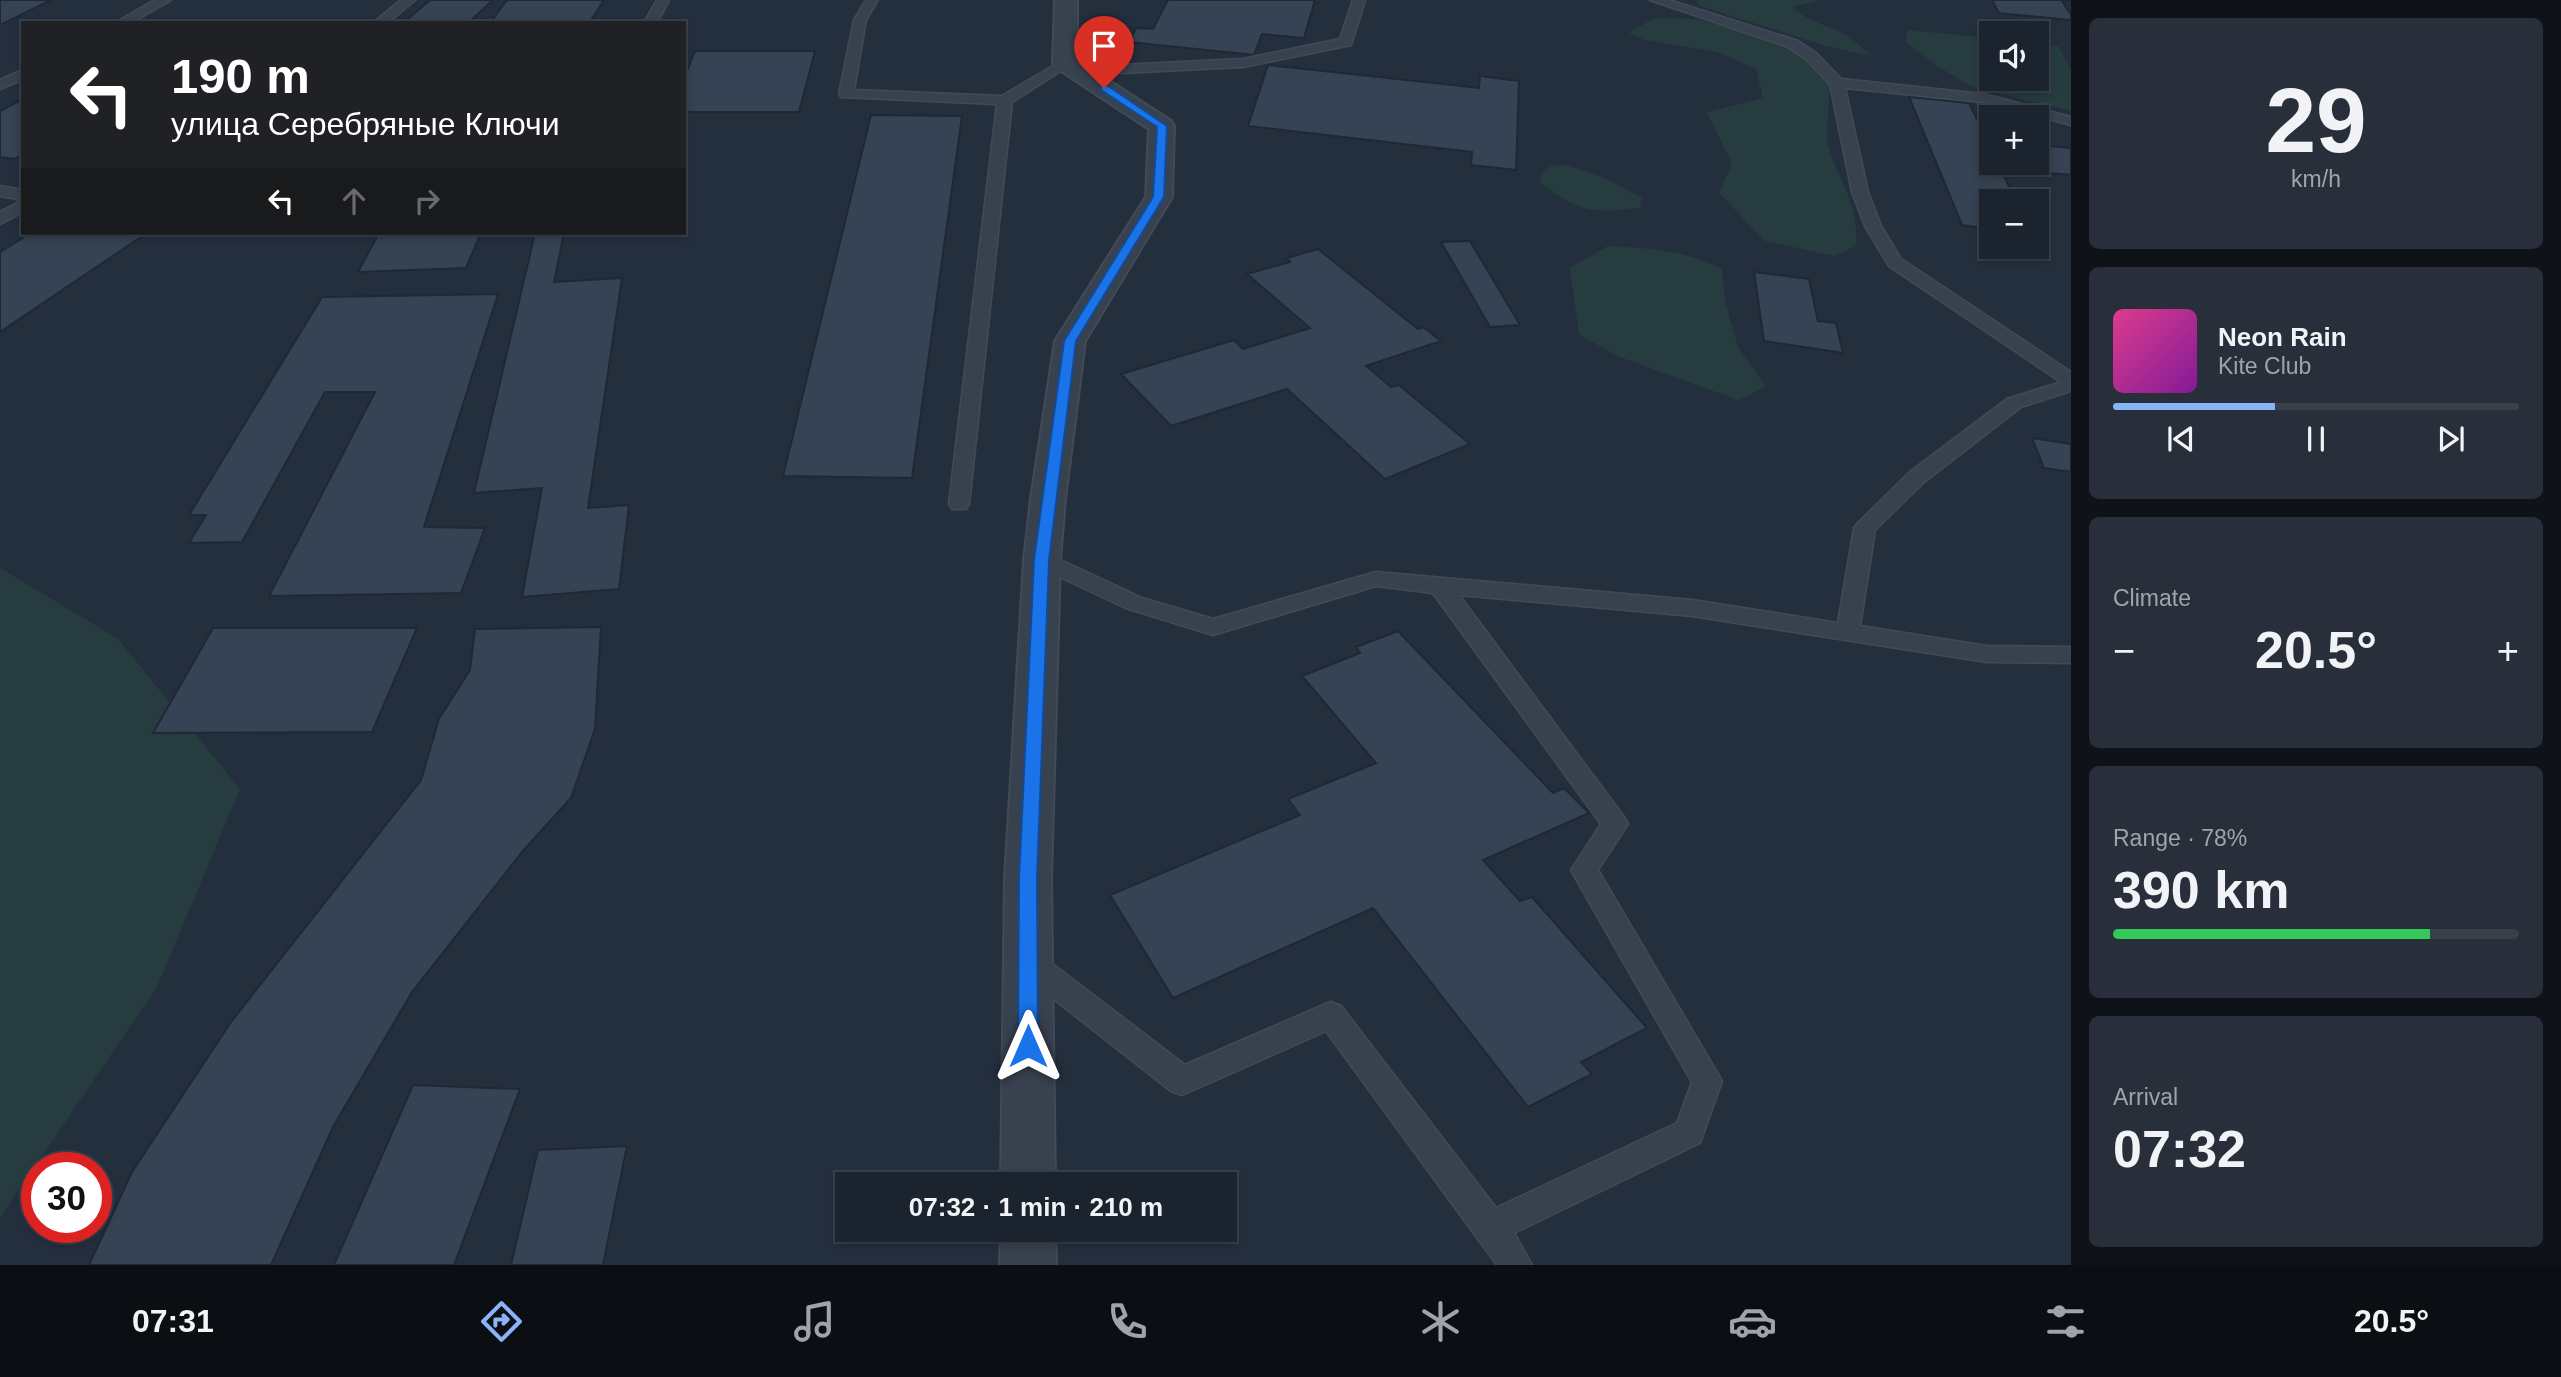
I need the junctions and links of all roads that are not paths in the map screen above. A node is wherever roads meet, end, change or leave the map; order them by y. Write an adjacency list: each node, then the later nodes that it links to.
1 (165, 0): 8 (lane)
2 (409, 0): 9 (lane)
3 (663, 0): 10 (lane)
4 (872, 0): 15 (lane)
5 (1066, 0): 11 (street)
6 (1359, 0): 11 (lane)
7 (1656, 0): 13 (lane)
8 (125, 21)
9 (382, 21)
10 (651, 21)
11 (1065, 63): 15 (lane); 23 (street)
12 (21, 75): 14 (lane)
13 (1837, 83): 16 (lane); 21 (lane)
14 (0, 85)
15 (1006, 100): 22 (lane)
16 (2071, 121)
17 (0, 191): 18 (lane)
18 (21, 195)
19 (21, 206): 20 (lane)
20 (0, 219)
21 (2071, 382): 25 (lane)
22 (959, 504)
23 (1042, 560): 24 (lane); 27 (street)
24 (1440, 586): 25 (lane); 29 (lane)
25 (1848, 632): 26 (lane)
26 (2071, 655)
27 (1028, 962): 28 (street); 29 (lane)
28 (1028, 1172)
29 (1491, 1227): 32 (lane)
30 (1028, 1242): 31 (street)
31 (1028, 1265)
32 (1516, 1265)

